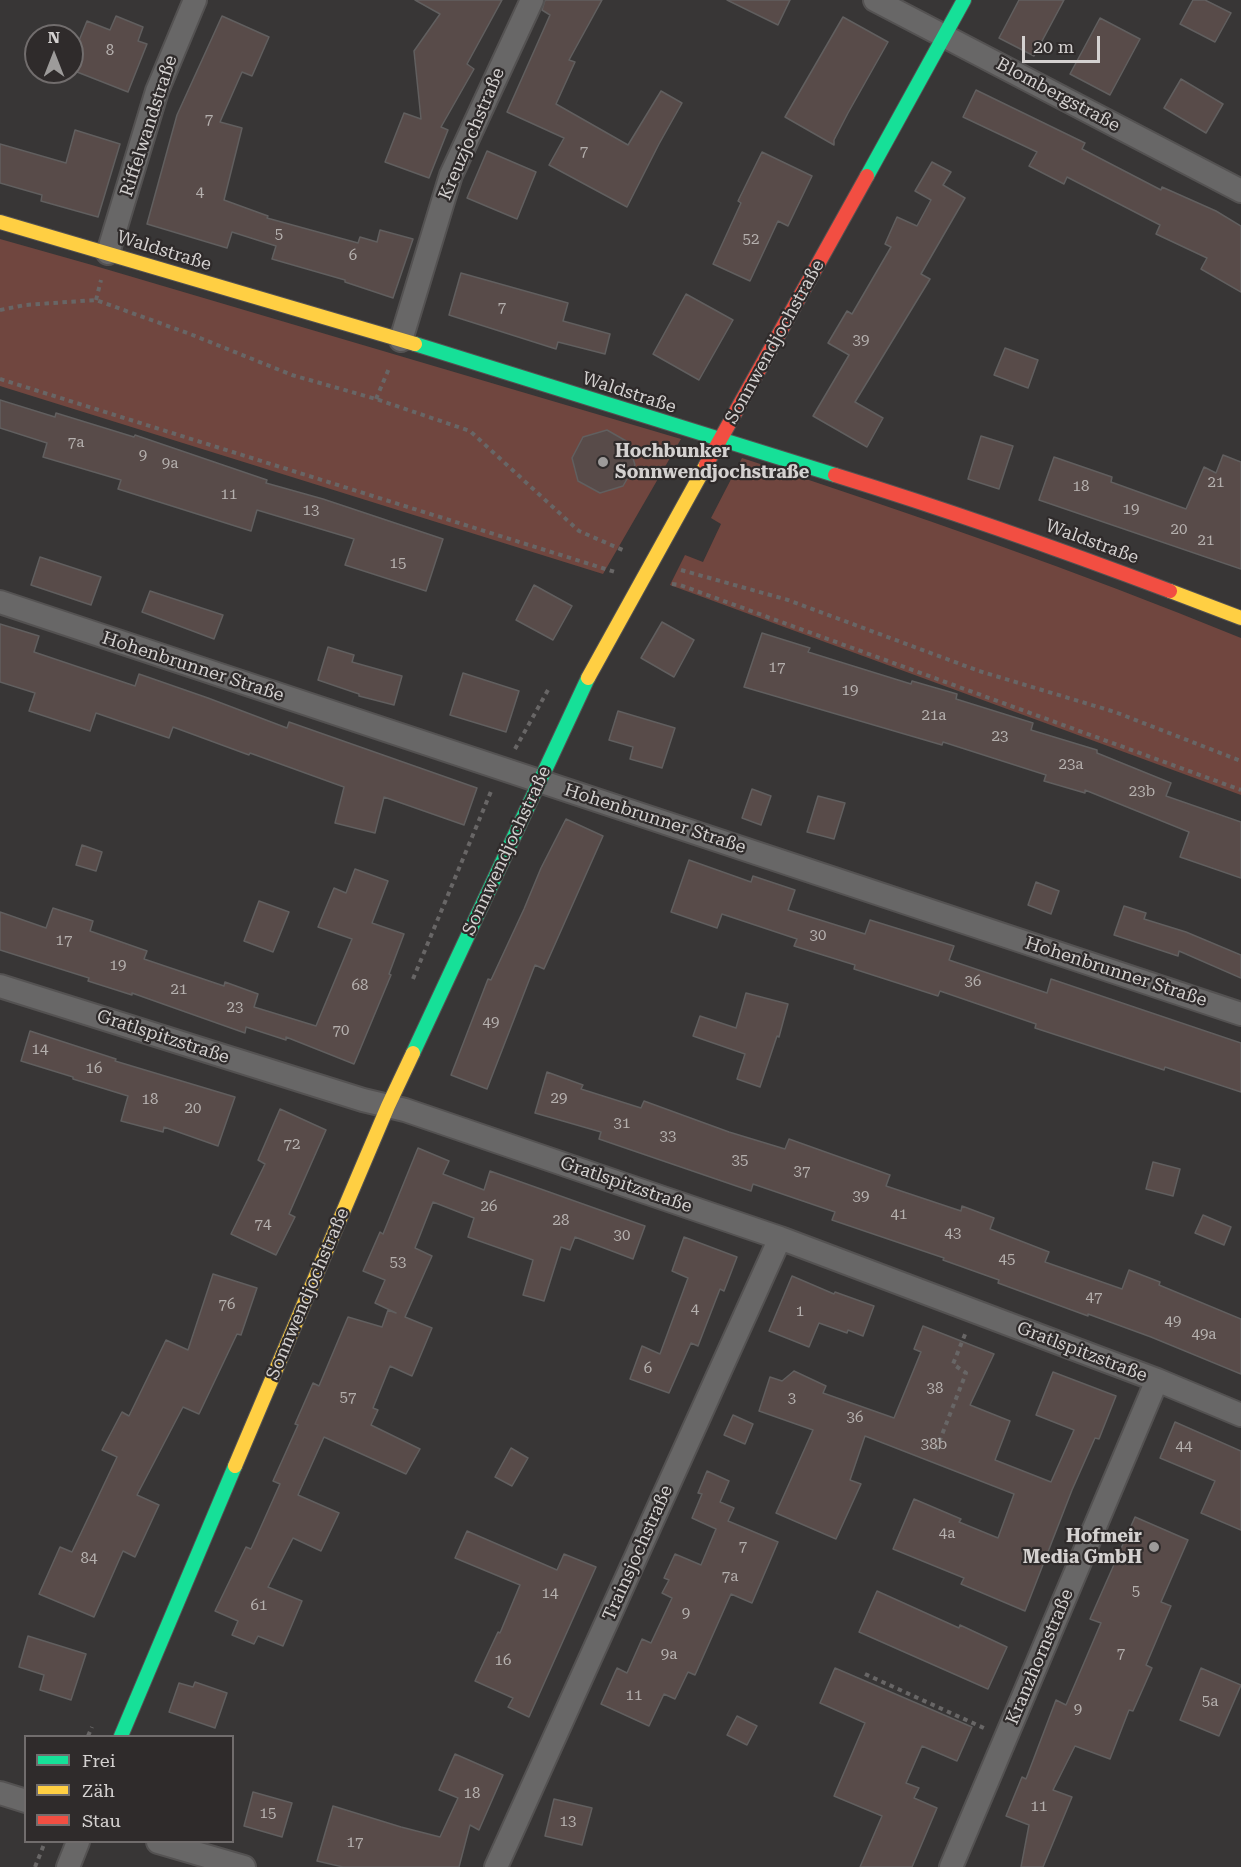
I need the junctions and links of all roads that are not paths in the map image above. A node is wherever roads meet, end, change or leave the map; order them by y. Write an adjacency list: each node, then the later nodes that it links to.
1 (195, 0): 8 (street, Riffelwandstraße)
2 (532, 0): 9 (street, Kreuzjochstraße)
3 (875, 0): 5 (street, Blombergstraße)
4 (964, 0): 5 (street, Sonnwendjochstraße)
5 (945, 36): 6 (street, Blombergstraße); 10 (street, Sonnwendjochstraße)
6 (1241, 191)
7 (0, 222): 8 (street, Waldstraße)
8 (108, 253): 9 (street, Waldstraße)
9 (400, 340): 10 (street, Waldstraße)
10 (720, 441): 12 (street, Waldstraße); 13 (street, Sonnwendjochstraße)
11 (0, 602): 13 (street, Hohenbrunner Straße)
12 (1241, 618)
13 (539, 780): 15 (street, Hohenbrunner Straße); 16 (street, Sonnwendjochstraße)
14 (0, 986): 16 (street, Gratlspitzstraße)
15 (1241, 1014)
16 (388, 1106): 17 (street, Gratlspitzstraße); 20 (street, Sonnwendjochstraße)
17 (780, 1238): 18 (street, Gratlspitzstraße); 27 (street, Trainsjochstraße)
18 (1157, 1380): 19 (street, Gratlspitzstraße); 28 (street, Kranzhornstraße)
19 (1241, 1415)
20 (122, 1735)
21 (0, 1793): 22 (street)
22 (24, 1800)
23 (78, 1843): 25 (street)
24 (161, 1843): 26 (street)
25 (68, 1867)
26 (244, 1867)
27 (496, 1867)
28 (951, 1867)

